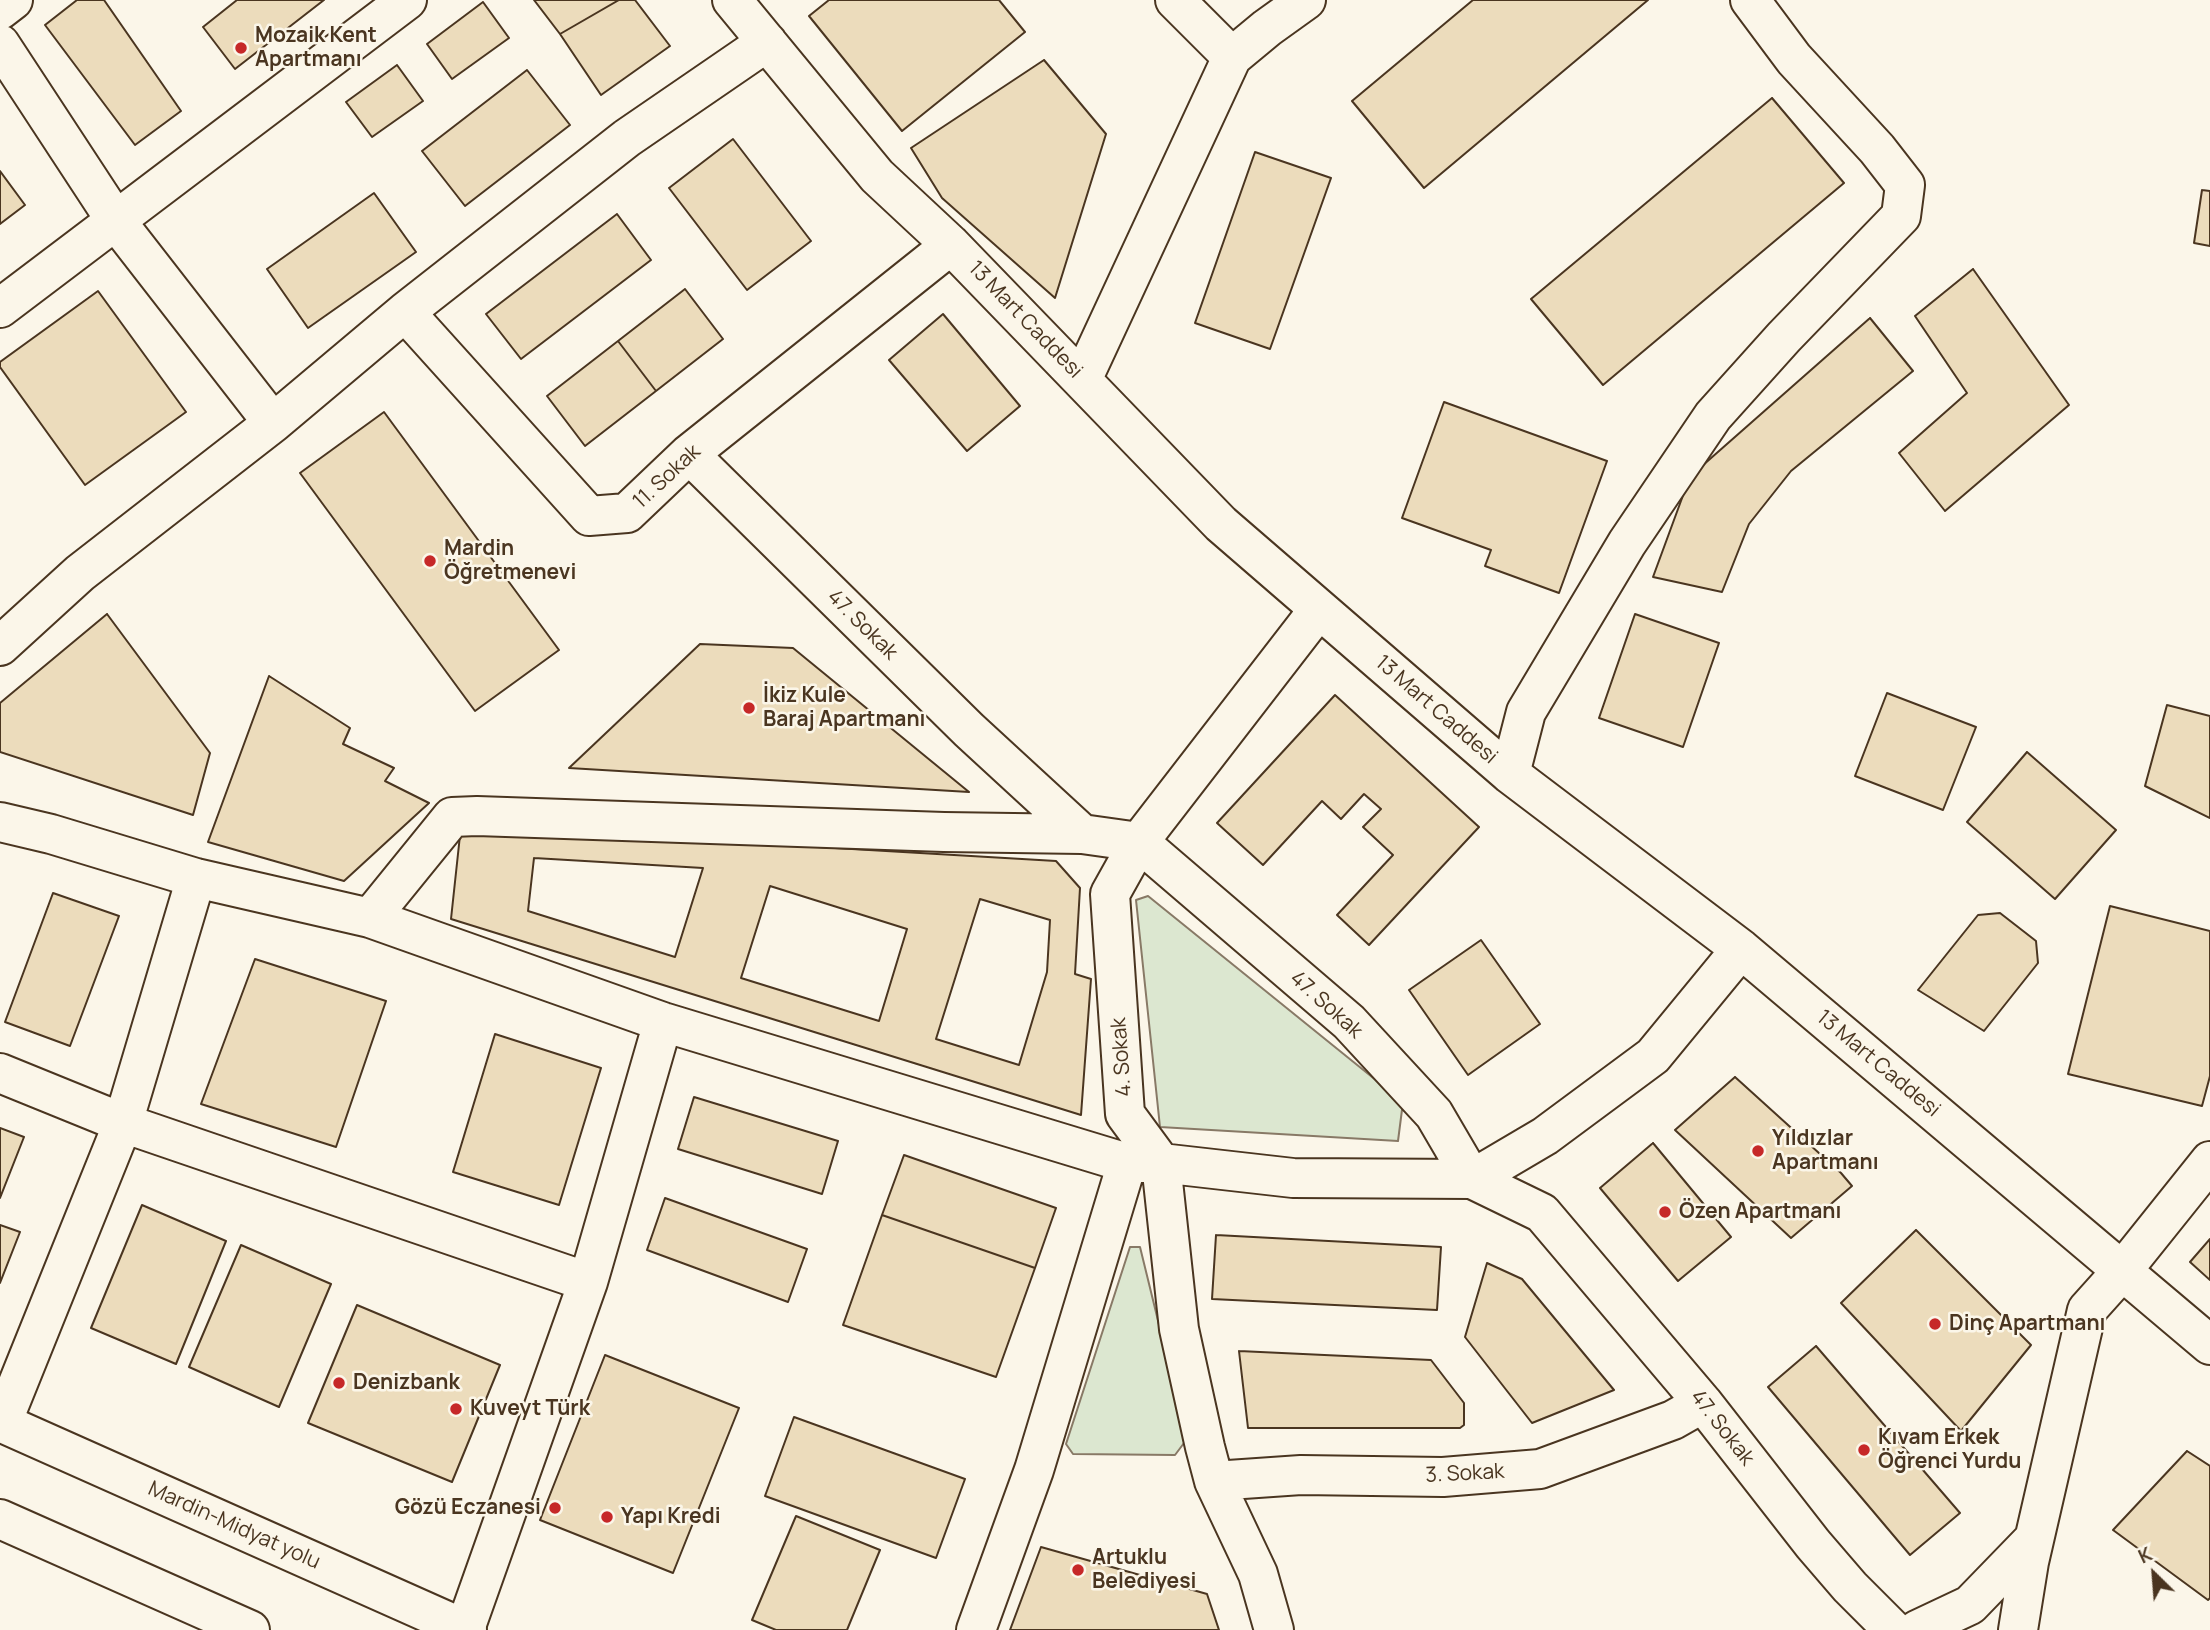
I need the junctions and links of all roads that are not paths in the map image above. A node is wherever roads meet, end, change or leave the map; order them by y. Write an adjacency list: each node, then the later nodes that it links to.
1 (13, 0): 7 (main road)
2 (407, 0): 11 (main road)
3 (732, 0): 8 (main road, 13 Mart Caddesi)
4 (1175, 0): 10 (main road)
5 (1306, 0): 10 (main road)
6 (1750, 0): 20 (main road)
7 (0, 10)
8 (766, 42): 12 (main road, 13 Mart Caddesi); 14 (main road)
9 (0, 44): 11 (main road)
10 (1232, 57): 15 (main road)
11 (116, 221): 13 (main road); 16 (main road)
12 (951, 245): 15 (main road, 13 Mart Caddesi); 17 (main road, 11. Sokak)
13 (0, 308)
14 (405, 312): 16 (main road); 17 (main road, 11. Sokak)
15 (1082, 380): 18 (main road, 13 Mart Caddesi)
16 (273, 423): 19 (main road)
17 (689, 454): 22 (main road, 47. Sokak)
18 (1319, 608): 20 (main road, 13 Mart Caddesi); 23 (main road, 4. Sokak)
19 (0, 646)
20 (1510, 774): 26 (main road, 13 Mart Caddesi)
21 (0, 822): 24 (main road)
22 (1082, 834): 23 (main road); 25 (main road)
23 (1139, 842): 31 (main road, 4. Sokak); 32 (main road, 47. Sokak)
24 (196, 878): 25 (main road); 29 (main road)
25 (370, 918): 27 (main road)
26 (1741, 949): 32 (main road); 33 (main road, 13 Mart Caddesi)
27 (663, 1022): 31 (main road); 34 (main road)
28 (0, 1073): 29 (main road)
29 (123, 1123): 34 (main road); 37 (main road)
30 (2210, 1161): 33 (main road)
31 (1144, 1163): 32 (main road); 38 (main road); 43 (main road)
32 (1472, 1179): 36 (main road, 47. Sokak)
33 (2122, 1271): 35 (main road, 13 Mart Caddesi); 40 (main road)
34 (588, 1282): 41 (main road)
35 (2210, 1345)
36 (1703, 1403): 38 (main road, 3. Sokak); 45 (main road, 47. Sokak)
37 (1, 1423): 41 (main road, Mardin-Midyat yolu)
38 (1214, 1481): 44 (main road)
39 (0, 1519): 42 (main road)
40 (2034, 1540): 46 (main road); 47 (main road)
41 (466, 1629)
42 (250, 1630)
43 (976, 1630)
44 (1274, 1630)
45 (1893, 1630)
46 (1917, 1630)
47 (2018, 1630)

